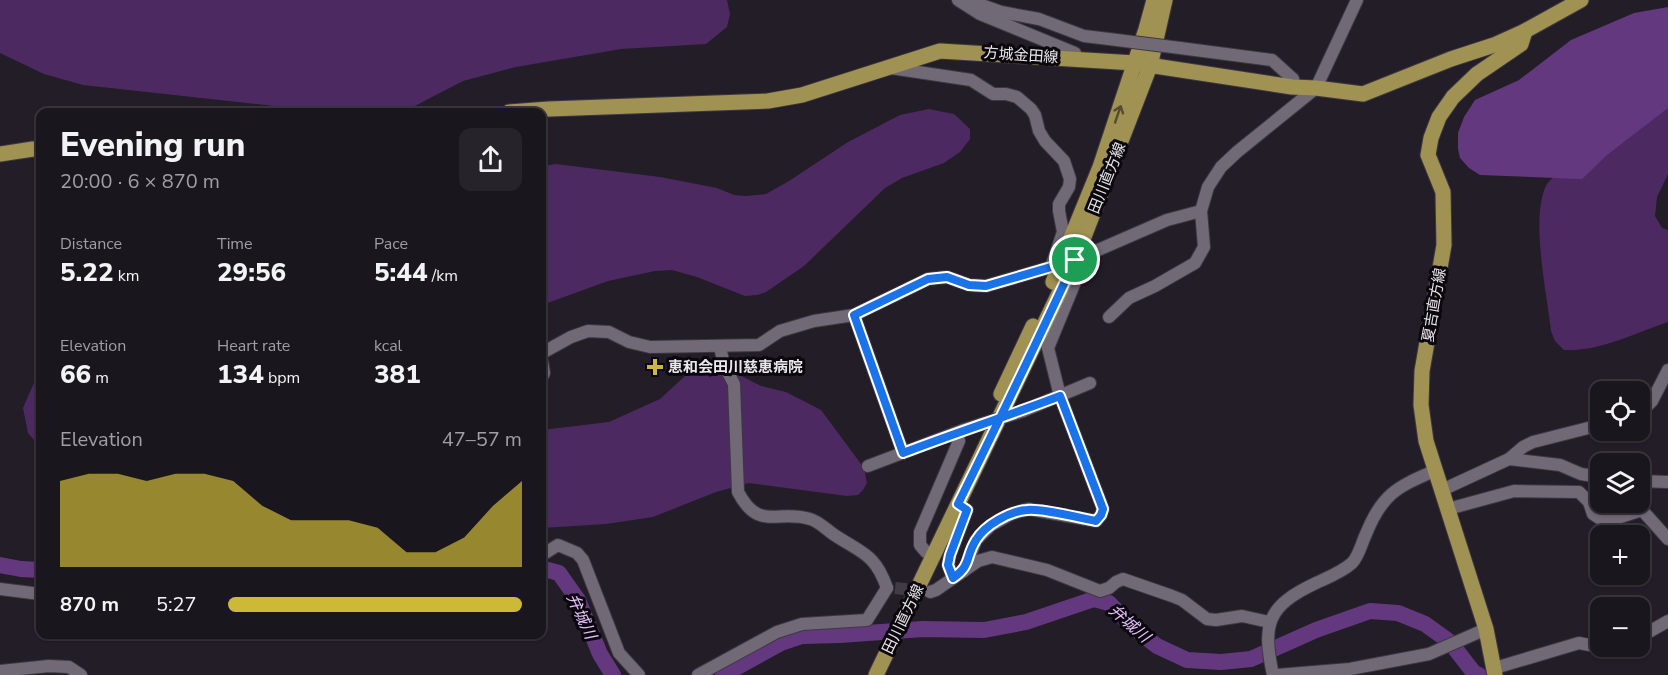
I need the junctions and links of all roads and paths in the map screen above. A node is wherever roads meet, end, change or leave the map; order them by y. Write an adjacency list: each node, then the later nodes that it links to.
1 (958, 0): 8 (street)
2 (968, 0): 11 (street, bridge)
3 (1154, 0): 9 (main road, 田川直方線)
4 (1165, 0): 9 (main road, 田川直方線)
5 (1357, 0): 12 (street)
6 (1574, 2): 7 (main road, 夏吉直方線)
7 (1525, 31): 12 (main road, 方城金田線); 31 (main road, 夏吉直方線)
8 (1078, 60): 9 (main road, 方城金田線); 10 (main road, 方城金田線)
9 (1142, 65): 11 (main road, 方城金田線); 17 (main road, 田川直方線)
10 (888, 67): 13 (main road, 方城金田線); 17 (street)
11 (1295, 87): 12 (main road, 方城金田線)
12 (1316, 88): 16 (street)
13 (546, 109)
14 (36, 149): 15 (main road)
15 (0, 154)
16 (1201, 211): 17 (street); 19 (street)
17 (1062, 264): 18 (street); 24 (street); 36 (main road, 田川直方線); 44 (main road, 田川直方線)
18 (854, 315): 20 (street); 28 (street)
19 (1109, 317)
20 (720, 347): 21 (street); 62 (street)
21 (546, 351)
22 (1668, 370): 25 (street)
23 (1090, 383): 24 (street)
24 (1060, 396): 27 (street, bridge); 45 (street)
25 (1650, 403)
26 (1590, 428): 29 (street)
27 (960, 432): 28 (street); 44 (street)
28 (903, 453): 30 (street)
29 (1509, 459): 32 (street); 35 (street)
30 (868, 466)
31 (1434, 471): 35 (main road, 夏吉直方線); 52 (street)
32 (1590, 475)
33 (1650, 481): 34 (street)
34 (1668, 482)
35 (1442, 490): 38 (main road, 夏吉直方線)
36 (958, 504): 46 (street); 50 (main road, 田川直方線)
37 (1590, 505): 38 (street)
38 (1448, 509): 53 (main road, 夏吉直方線)
39 (1593, 513): 40 (street)
40 (1625, 513)
41 (1646, 513): 42 (street)
42 (1668, 539)
43 (546, 552): 61 (street)
44 (926, 552): 50 (main road, 田川直方線)
45 (964, 571): 46 (street); 52 (street)
46 (953, 578): 48 (street)
47 (0, 589): 49 (street)
48 (930, 592)
49 (36, 594)
50 (903, 611): 57 (main road, 田川直方線)
51 (1668, 621): 54 (street)
52 (1269, 622): 58 (street)
53 (1486, 629): 58 (street); 59 (main road, 夏吉直方線)
54 (1650, 631)
55 (1590, 645): 59 (street)
56 (0, 670): 60 (street)
57 (873, 670)
58 (1274, 671)
59 (1495, 672)
60 (81, 675)
61 (639, 675)
62 (698, 675)

